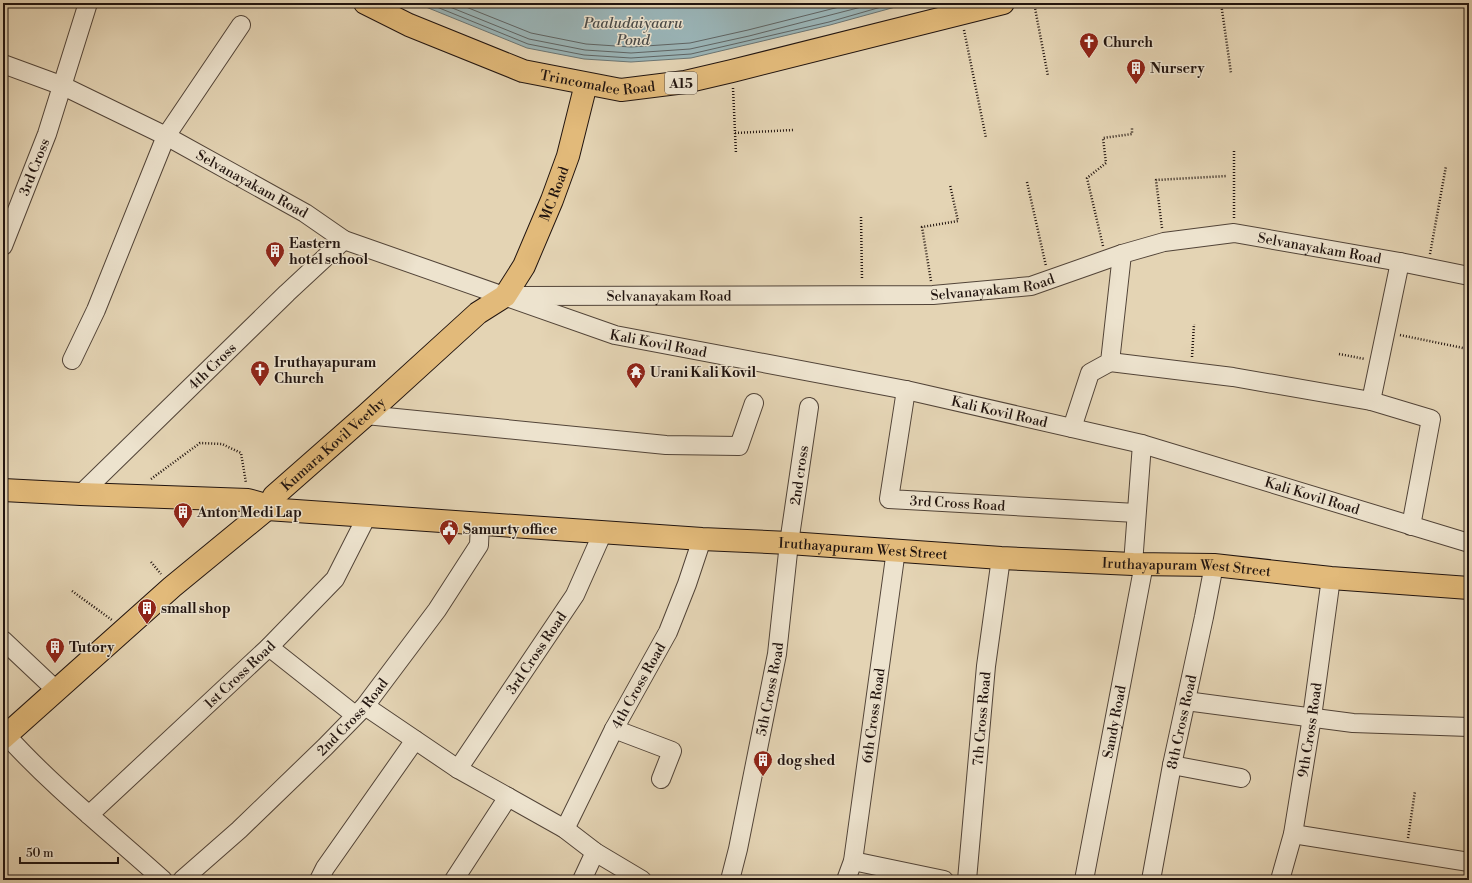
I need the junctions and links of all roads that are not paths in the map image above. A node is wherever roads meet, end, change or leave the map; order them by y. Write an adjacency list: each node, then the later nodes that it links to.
1 (88, 3): 7 (street, 3rd Cross)
2 (365, 3): 6 (main road, Trincomalee Road / A15)
3 (1004, 3): 6 (main road, Trincomalee Road / A15)
4 (240, 25): 8 (street)
5 (3, 64): 7 (street, Selvanayakam Road)
6 (586, 84): 14 (main road, MC Road)
7 (63, 86): 8 (street, Selvanayakam Road); 10 (street, 3rd Cross)
8 (166, 136): 9 (street, Selvanayakam Road); 15 (street)
9 (344, 240): 14 (street, Selvanayakam Road); 25 (street, 4th Cross)
10 (3, 246)
11 (1114, 257): 12 (street, Selvanayakam Road); 14 (street, Selvanayakam Road); 16 (street)
12 (1400, 262): 13 (street, Selvanayakam Road); 18 (street)
13 (1469, 276)
14 (514, 300): 17 (street, Kali Kovil Road); 21 (main road, Kumara Kovil Veethy)
15 (72, 360)
16 (1110, 362): 18 (street); 22 (street)
17 (906, 390): 22 (street, Kali Kovil Road); 27 (street, 3rd Cross Road)
18 (1371, 401): 30 (street)
19 (754, 403): 21 (street)
20 (809, 407): 33 (street, 2nd cross)
21 (366, 416): 26 (main road, Kumara Kovil Veethy)
22 (1072, 428): 23 (street, Kali Kovil Road)
23 (1142, 444): 27 (street); 30 (street, Kali Kovil Road)
24 (3, 490): 25 (main road, Iruthayapuram West Street)
25 (82, 494): 26 (main road, Iruthayapuram West Street)
26 (258, 504): 28 (main road, Iruthayapuram West Street); 43 (main road, Kumara Kovil Veethy)
27 (1136, 513): 37 (street)
28 (367, 516): 29 (main road, Iruthayapuram West Street); 42 (street, 1st Cross Road)
29 (480, 523): 31 (main road, Iruthayapuram West Street); 45 (street, 2nd Cross Road)
30 (1411, 526): 34 (street, Kali Kovil Road)
31 (603, 532): 32 (main road, Iruthayapuram West Street); 52 (street, 3rd Cross Road)
32 (702, 539): 33 (main road, Iruthayapuram West Street); 48 (street, 4th Cross Road)
33 (789, 543): 35 (main road, Iruthayapuram West Street); 68 (street, 5th Cross Road)
34 (1469, 543)
35 (896, 550): 36 (main road, Iruthayapuram West Street); 60 (street, 6th Cross Road)
36 (1001, 558): 37 (main road, Iruthayapuram West Street); 71 (street, 7th Cross Road)
37 (1139, 564): 38 (main road, Iruthayapuram West Street); 72 (street, Sandy Road)
38 (1214, 565): 39 (main road, Iruthayapuram West Street); 44 (street, 8th Cross Road)
39 (1331, 578): 40 (main road, Iruthayapuram West Street); 46 (street, 9th Cross Road)
40 (1469, 588)
41 (3, 640): 43 (street)
42 (269, 648): 45 (street); 56 (street, 1st Cross Road)
43 (56, 690): 49 (main road, Kumara Kovil Veethy)
44 (1186, 701): 46 (street); 51 (street, 8th Cross Road)
45 (360, 711): 50 (street); 63 (street, 2nd Cross Road)
46 (1312, 717): 47 (street); 58 (street, 9th Cross Road)
47 (1469, 727)
48 (614, 729): 54 (street); 57 (street, 4th Cross Road)
49 (5, 737): 56 (street)
50 (415, 740): 52 (street); 64 (street)
51 (1172, 765): 53 (street); 73 (street, 8th Cross Road)
52 (458, 769): 55 (street)
53 (1241, 778)
54 (661, 779)
55 (508, 797): 57 (street); 65 (street)
56 (89, 815): 62 (street)
57 (565, 829): 59 (street)
58 (1293, 834): 61 (street); 74 (street, 9th Cross Road)
59 (595, 852): 66 (street); 67 (street)
60 (853, 861): 69 (street, 6th Cross Road); 70 (street)
61 (1469, 862)
62 (163, 880)
63 (182, 880)
64 (319, 880)
65 (454, 880)
66 (582, 880)
67 (642, 880)
68 (730, 880)
69 (846, 880)
70 (944, 880)
71 (967, 880)
72 (1084, 880)
73 (1151, 880)
74 (1280, 880)

